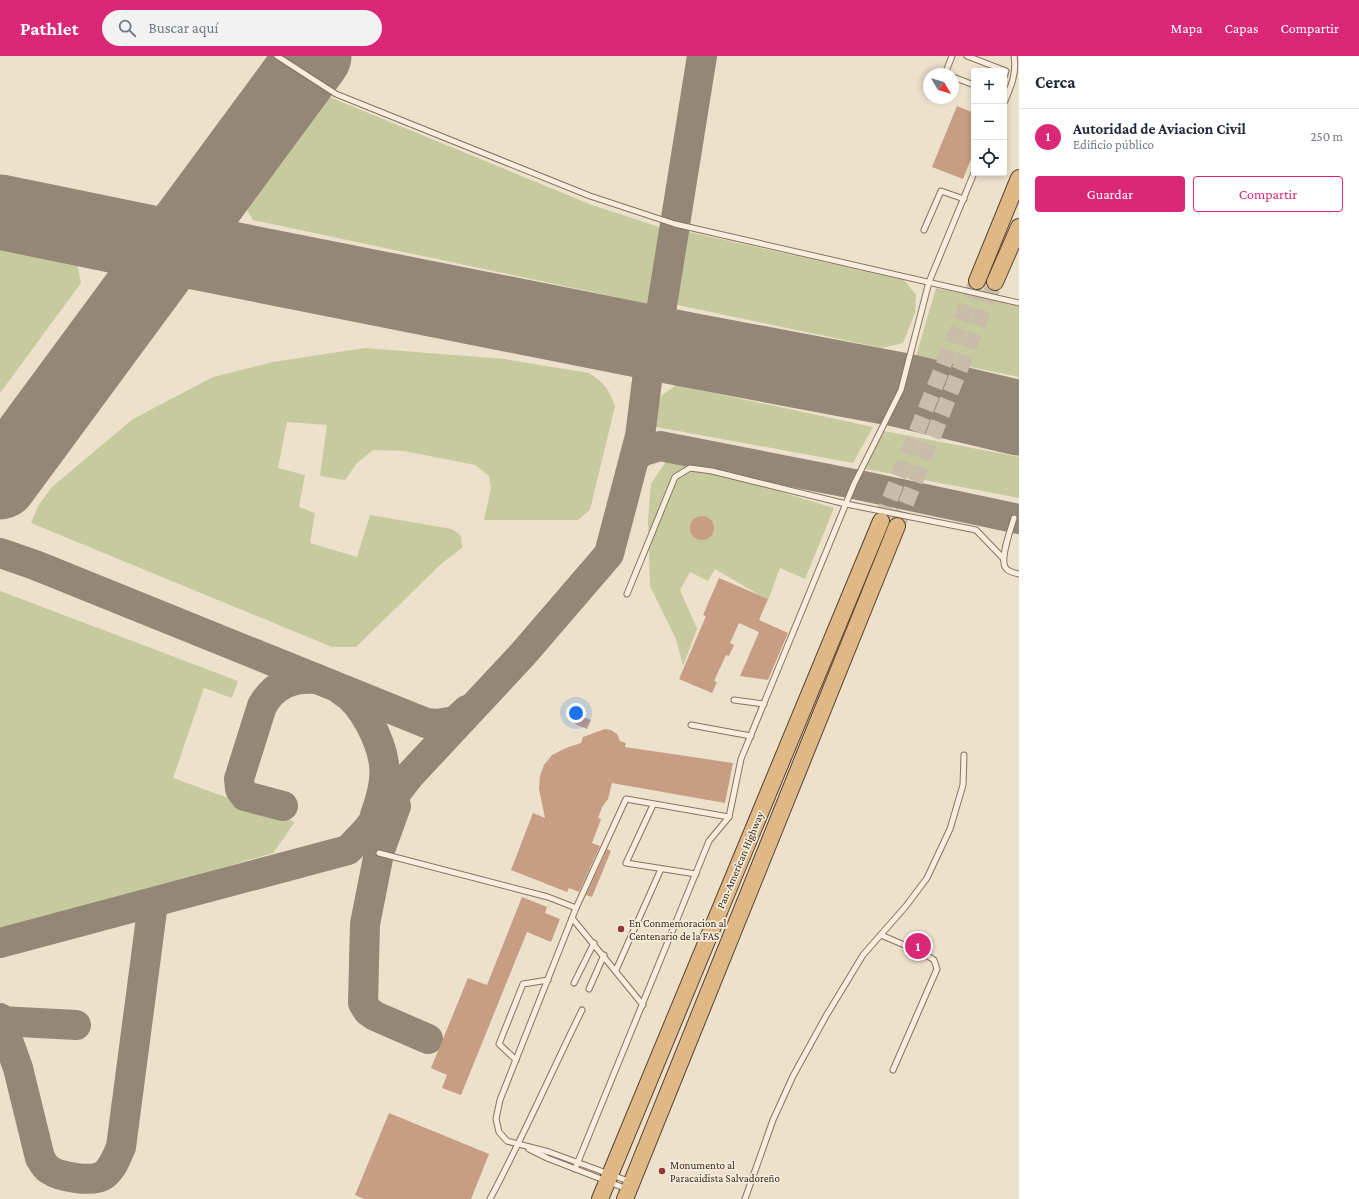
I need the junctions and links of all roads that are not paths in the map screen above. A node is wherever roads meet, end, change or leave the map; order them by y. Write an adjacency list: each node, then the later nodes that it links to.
1 (277, 56): 16 (lane)
2 (952, 56): 5 (lane)
3 (967, 56): 6 (lane)
4 (1014, 56): 9 (lane)
5 (947, 68)
6 (998, 68)
7 (959, 79): 8 (lane)
8 (971, 84)
9 (1007, 96)
10 (973, 176): 12 (lane)
11 (1019, 178): 15 (highway)
12 (964, 199): 14 (lane); 16 (lane)
13 (1019, 227): 17 (highway)
14 (924, 230)
15 (977, 281)
16 (929, 282): 18 (lane); 19 (lane)
17 (995, 282)
18 (1019, 303)
19 (846, 504): 23 (lane); 25 (lane); 27 (lane)
20 (1014, 518): 23 (lane)
21 (881, 521): 52 (highway, Pan-American Highway)
22 (897, 526): 53 (highway, Pan-American Highway)
23 (1003, 558): 24 (lane)
24 (1019, 574)
25 (627, 594)
26 (734, 700): 27 (lane)
27 (764, 704): 29 (lane)
28 (691, 725): 29 (lane)
29 (751, 736): 32 (lane)
30 (964, 755): 38 (lane)
31 (653, 805): 32 (lane); 34 (lane); 36 (lane)
32 (730, 817): 35 (lane)
33 (379, 853): 36 (lane)
34 (661, 869): 35 (lane); 41 (lane)
35 (696, 874): 45 (lane)
36 (576, 908): 37 (lane)
37 (572, 918): 39 (lane); 42 (lane)
38 (881, 935): 48 (lane); 56 (lane)
39 (594, 943): 40 (lane); 43 (lane)
40 (604, 955): 41 (lane); 44 (lane)
41 (616, 970): 45 (lane)
42 (548, 980): 47 (lane); 47 (lane)
43 (574, 983)
44 (589, 989)
45 (643, 1004): 50 (lane)
46 (582, 1010): 49 (lane)
47 (516, 1060): 49 (lane)
48 (893, 1070)
49 (519, 1144): 50 (lane); 51 (lane); 54 (lane)
50 (578, 1163): 51 (lane); 52 (lane)
51 (575, 1169): 52 (lane)
52 (608, 1178): 53 (lane); 53 (lane); 55 (highway, Pan-American Highway)
53 (629, 1191)
54 (490, 1199)
55 (600, 1199)
56 (745, 1199)

